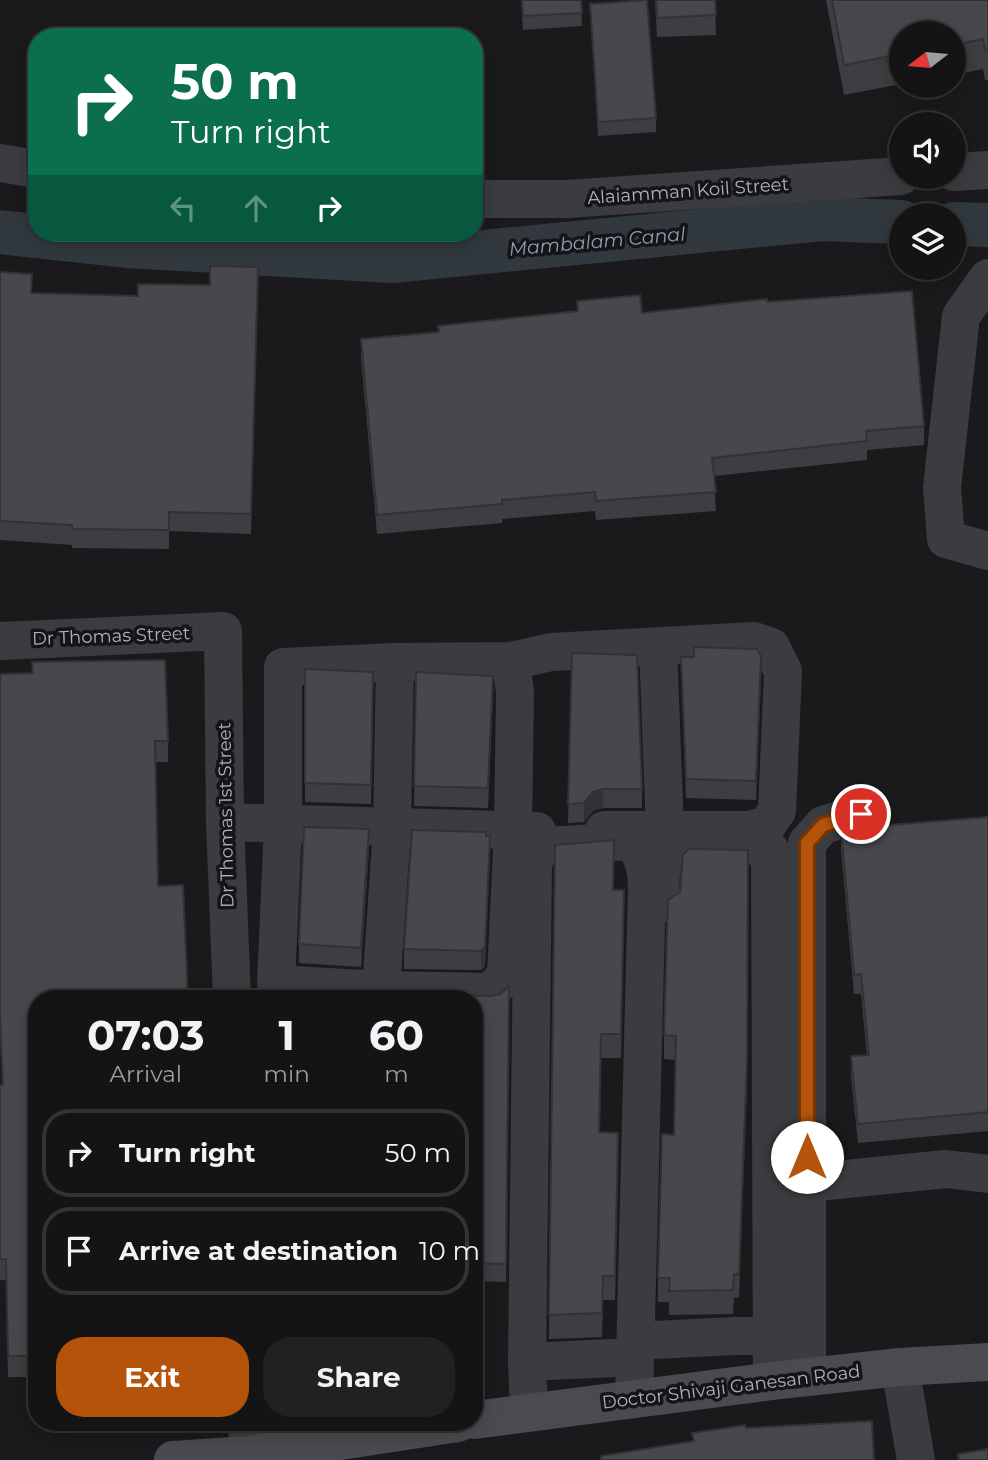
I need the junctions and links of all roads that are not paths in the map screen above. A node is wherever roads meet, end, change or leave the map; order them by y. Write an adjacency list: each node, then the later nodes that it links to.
1 (0, 163): 2 (street)
2 (28, 168)
3 (988, 170): 4 (street)
4 (966, 171)
5 (889, 177): 6 (street, Alaiamman Koil Street)
6 (483, 200)
7 (988, 278): 8 (street)
8 (988, 551)
9 (223, 631): 10 (street, Dr Thomas Street); 15 (street, Dr Thomas 1st Street)
10 (0, 640)
11 (658, 647): 12 (street); 18 (street); 18 (street)
12 (511, 661): 13 (street); 19 (street)
13 (395, 662): 16 (street); 17 (street)
14 (861, 814): 24 (street)
15 (225, 822): 16 (street); 20 (street, Dr Thomas 1st Street)
16 (283, 824): 17 (street); 21 (street)
17 (392, 828): 19 (street); 21 (street)
18 (665, 830): 19 (street)
19 (513, 831): 22 (street)
20 (232, 990)
21 (381, 990)
22 (483, 992)
23 (988, 1174): 24 (street)
24 (807, 1183): 30 (street)
25 (772, 1334): 26 (street); 26 (street); 30 (street)
26 (644, 1349): 27 (street); 27 (street); 31 (street)
27 (527, 1362): 32 (street)
28 (988, 1362): 29 (street, Doctor Shivaji Ganesan Road)
29 (900, 1367): 30 (street, Doctor Shivaji Ganesan Road); 37 (street)
30 (790, 1379): 31 (street, Doctor Shivaji Ganesan Road)
31 (644, 1397): 32 (street, Doctor Shivaji Ganesan Road)
32 (529, 1412): 33 (street, Doctor Shivaji Ganesan Road)
33 (483, 1419)
34 (385, 1431): 35 (street)
35 (248, 1446): 36 (street)
36 (173, 1460)
37 (916, 1460)

